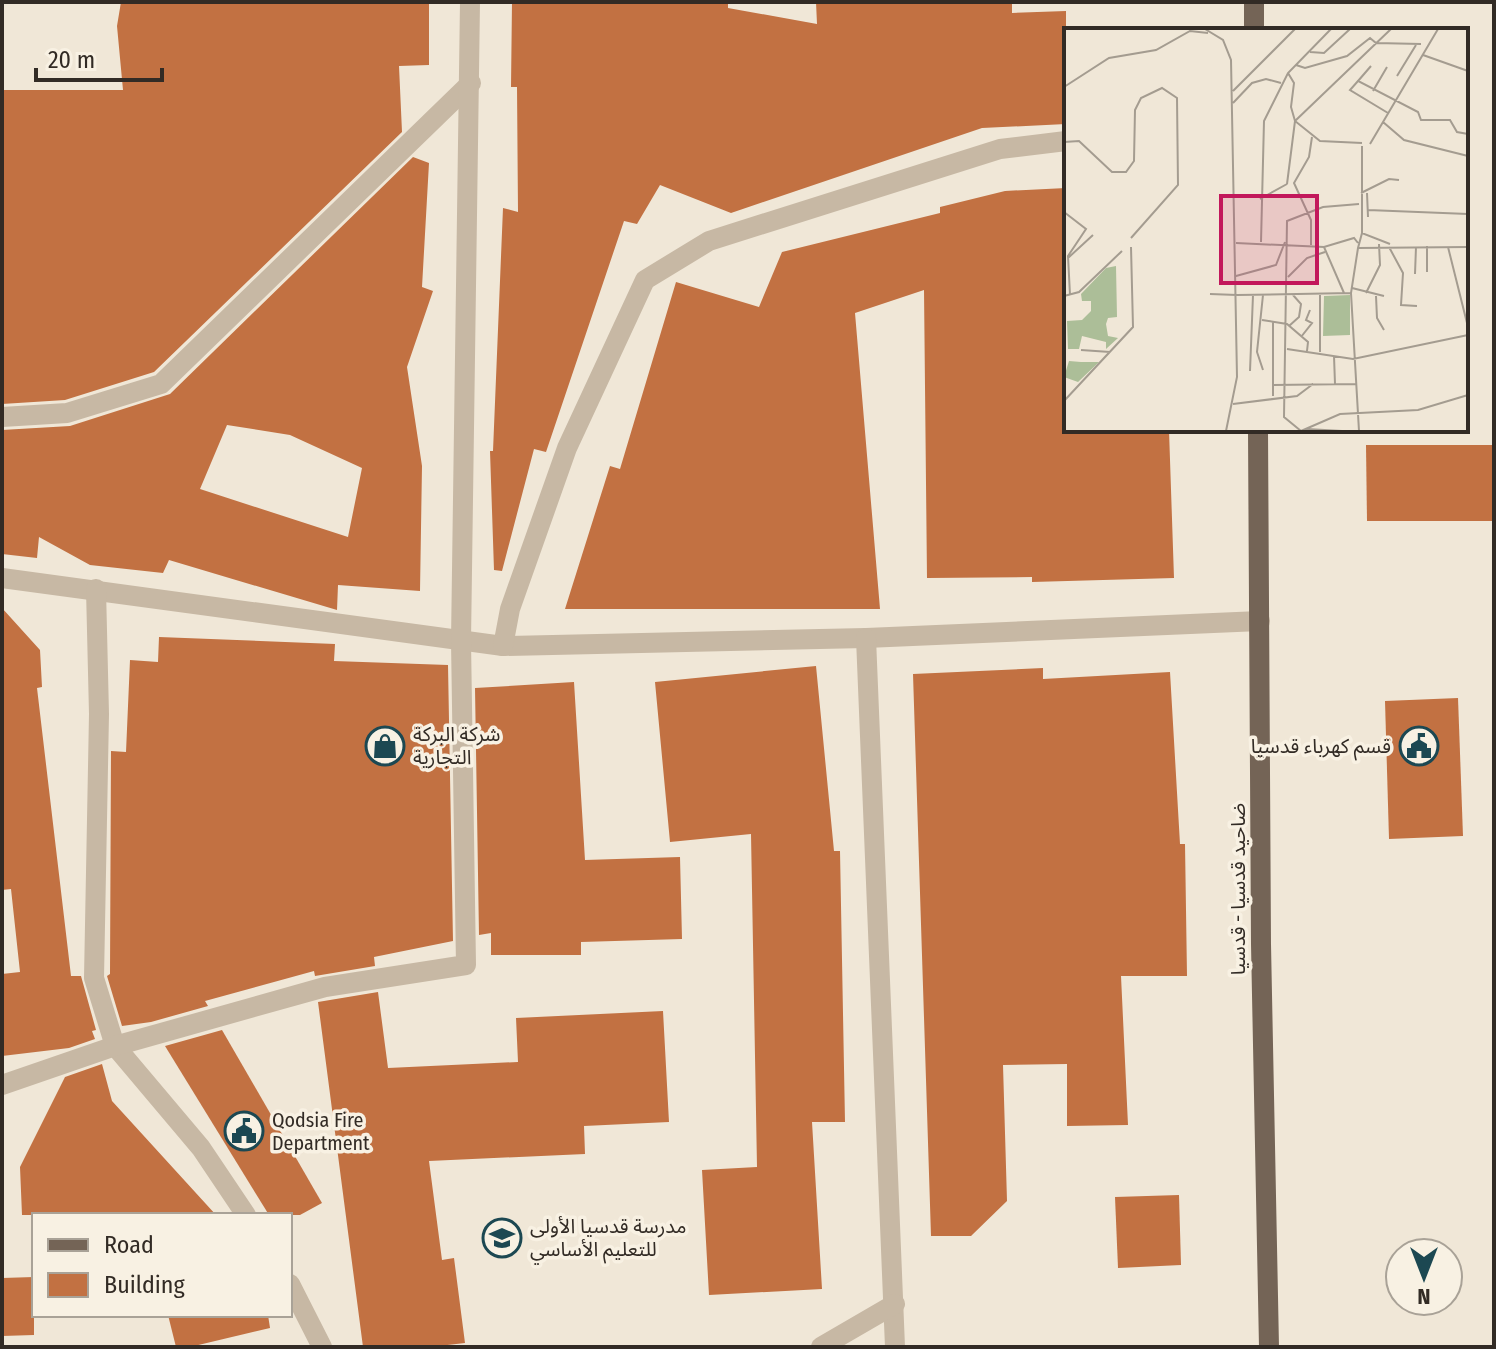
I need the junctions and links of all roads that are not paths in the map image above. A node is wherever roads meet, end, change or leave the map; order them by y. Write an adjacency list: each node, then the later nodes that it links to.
1 (470, 2): 4 (street)
2 (1254, 2): 3 (main road)
3 (1254, 28)
4 (471, 83): 6 (street); 12 (street)
5 (1064, 141): 13 (street)
6 (2, 417)
7 (1258, 432): 10 (main road, ضاحيد قدسيا - قدسيا)
8 (2, 578): 9 (street)
9 (96, 589): 12 (street); 14 (street)
10 (1260, 621): 11 (street); 22 (main road, ضاحيد قدسيا - قدسيا)
11 (866, 638): 13 (street); 18 (street)
12 (461, 641): 13 (street); 14 (street)
13 (503, 646)
14 (115, 1046): 15 (street); 16 (street)
15 (2, 1085)
16 (245, 1213)
17 (292, 1288): 19 (street)
18 (895, 1304): 20 (street); 21 (street)
19 (322, 1347)
20 (821, 1347)
21 (895, 1347)
22 (1269, 1347)

